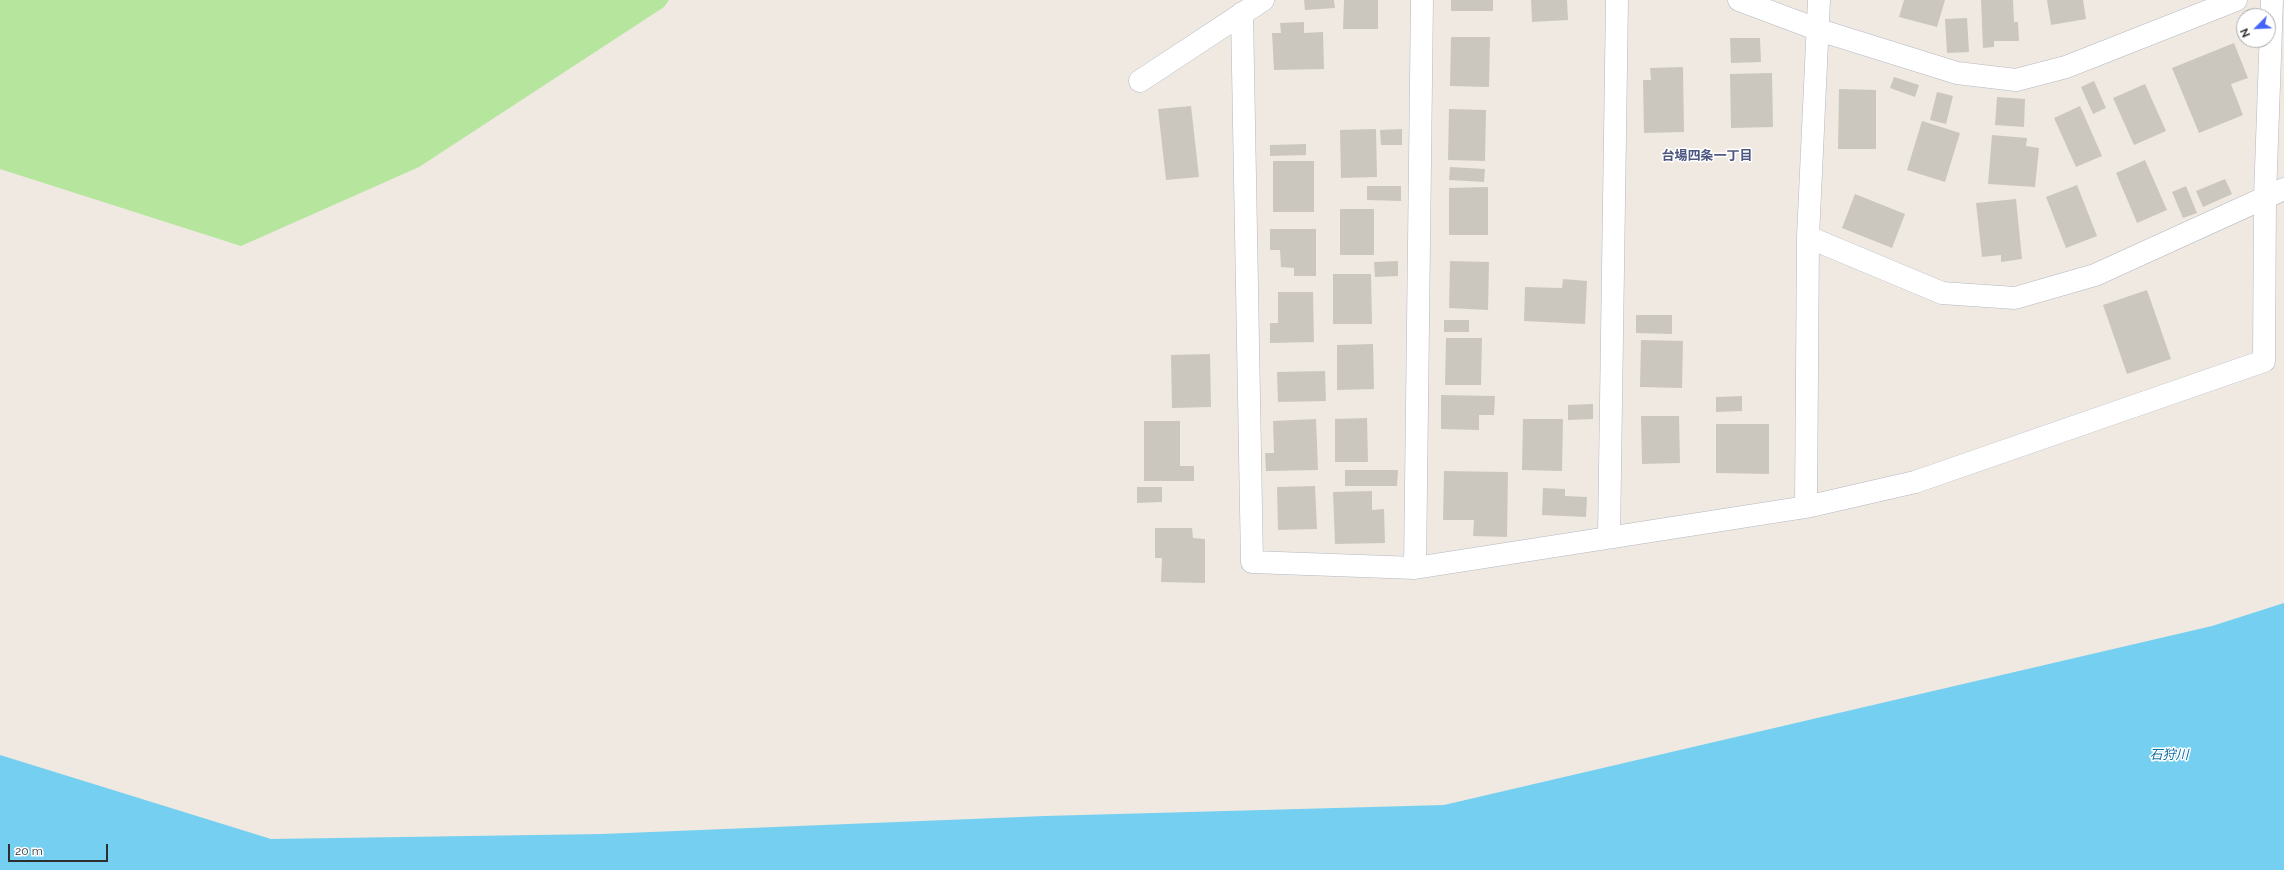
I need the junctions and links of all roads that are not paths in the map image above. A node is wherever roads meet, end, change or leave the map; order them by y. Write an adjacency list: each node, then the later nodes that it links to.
1 (1263, 0): 8 (street)
2 (1422, 0): 15 (street)
3 (1617, 0): 14 (street)
4 (1739, 0): 9 (street)
5 (1819, 0): 9 (street)
6 (2236, 0): 9 (street)
7 (2272, 0): 11 (street)
8 (1242, 13): 10 (street); 15 (street)
9 (1819, 30): 12 (street)
10 (1140, 81)
11 (2274, 193): 12 (street); 13 (street)
12 (1808, 237): 13 (street)
13 (1806, 507): 14 (street)
14 (1610, 537): 15 (street)
15 (1415, 568)

